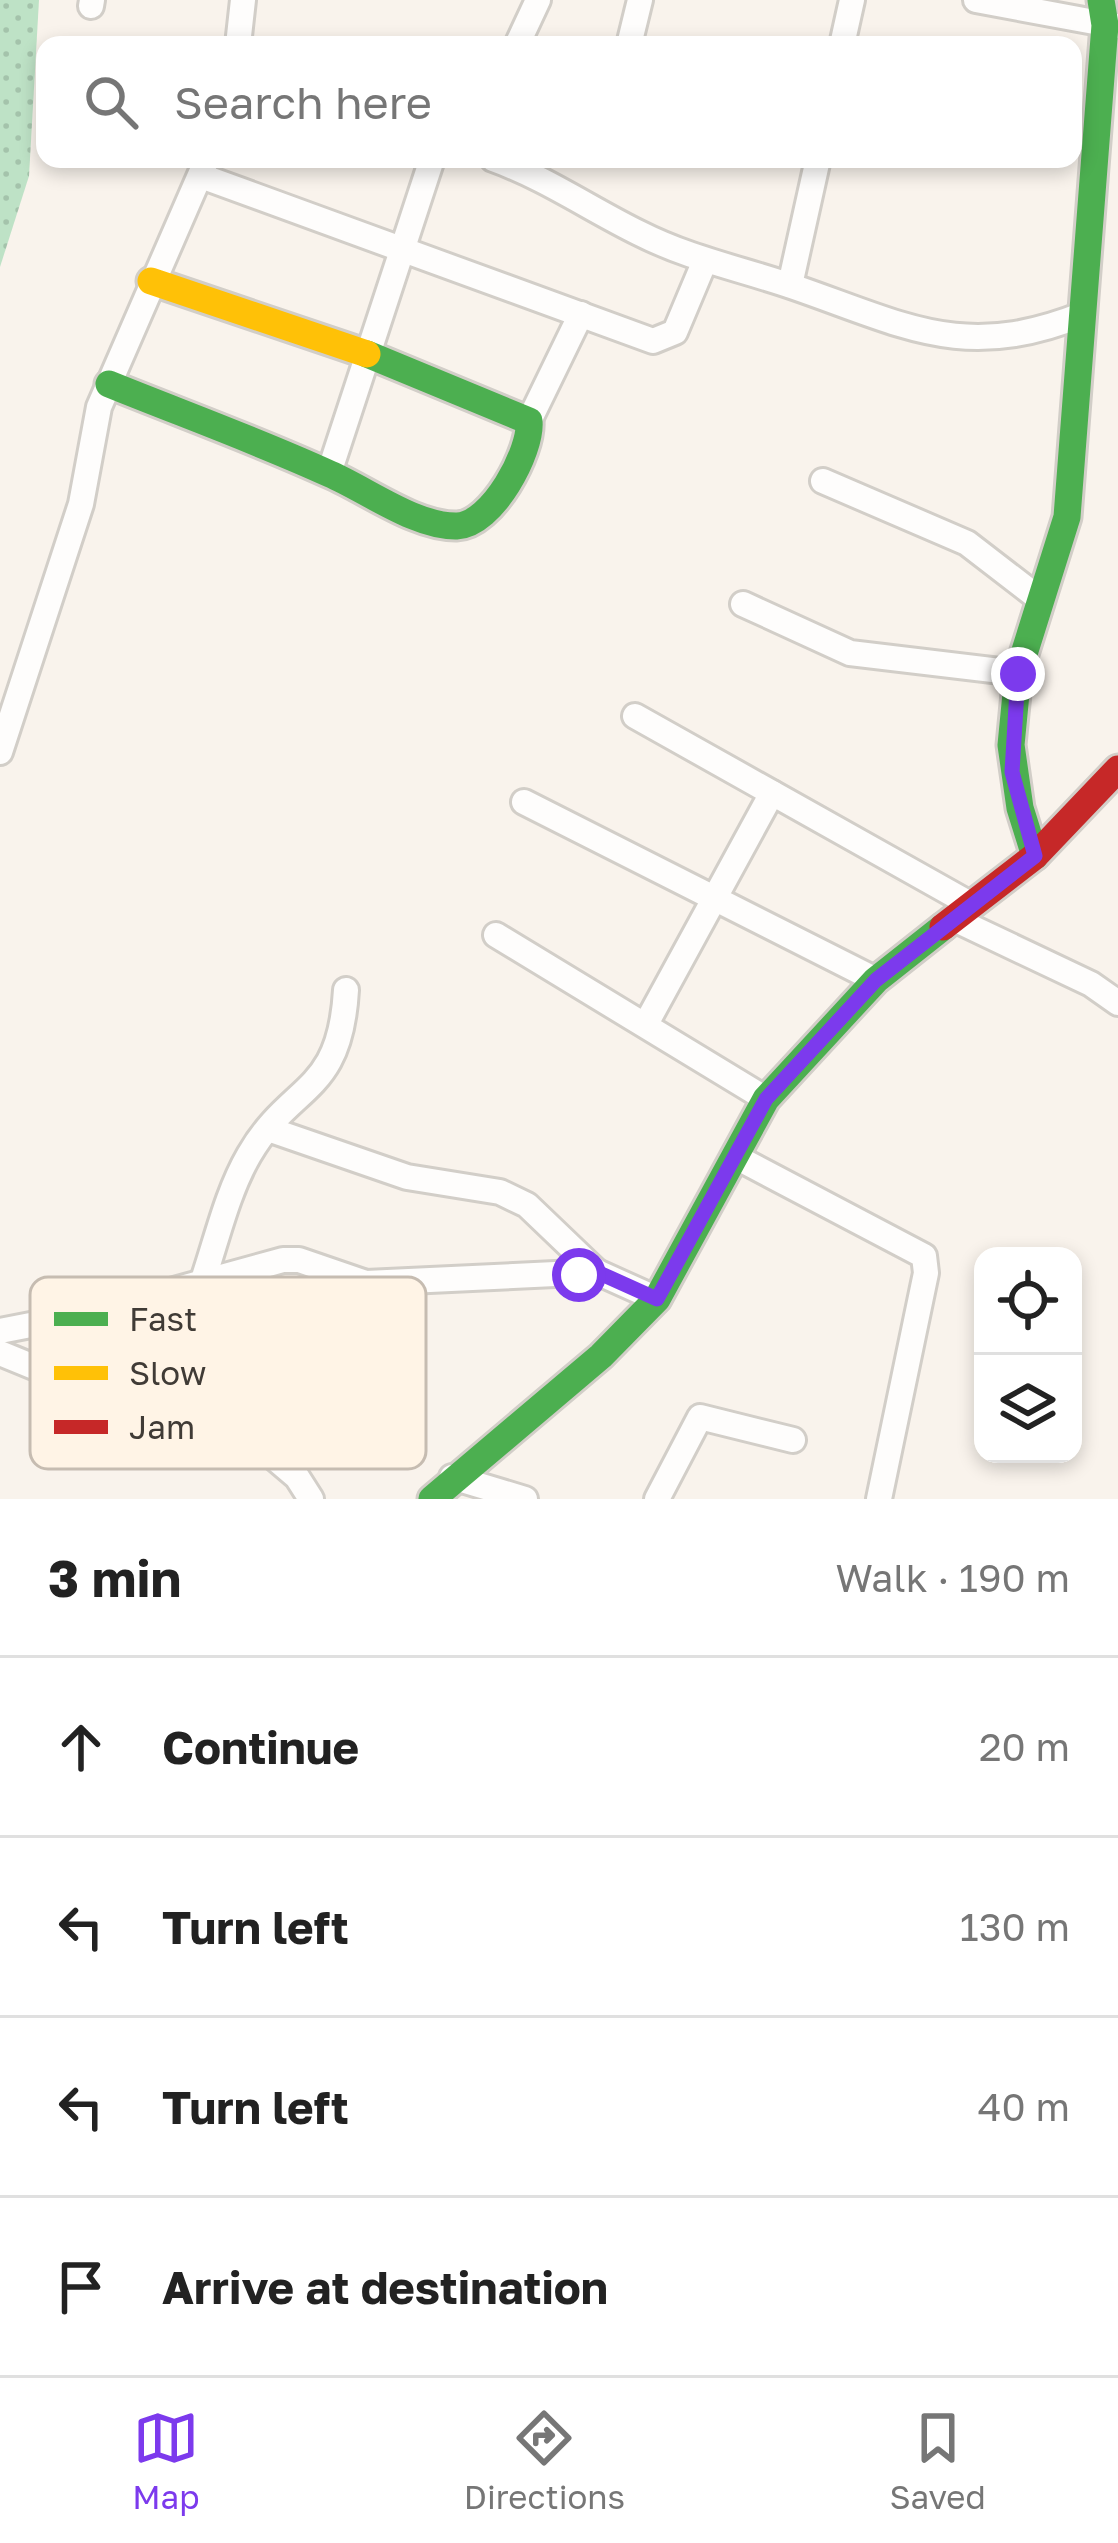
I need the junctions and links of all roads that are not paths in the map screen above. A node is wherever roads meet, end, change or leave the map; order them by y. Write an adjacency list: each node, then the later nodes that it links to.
1 (243, 0): 7 (street)
2 (538, 0): 8 (street)
3 (640, 0): 9 (street)
4 (852, 0): 10 (street)
5 (976, 0): 6 (street)
6 (1108, 17): 20 (street)
7 (239, 36)
8 (521, 36)
9 (631, 36)
10 (844, 36)
11 (204, 168): 15 (street); 17 (street)
12 (429, 168): 15 (street)
13 (511, 168): 16 (street)
14 (816, 168): 18 (street)
15 (400, 248): 19 (street); 21 (street)
16 (704, 262): 18 (street); 19 (street)
17 (151, 281): 21 (street); 22 (street)
18 (790, 286): 20 (street)
19 (581, 314): 23 (street)
20 (1084, 314): 26 (street)
21 (367, 354): 23 (street); 24 (street)
22 (109, 384): 24 (street); 30 (street)
23 (529, 421): 24 (street)
24 (329, 473)
25 (824, 481): 26 (street)
26 (1041, 600): 28 (street)
27 (743, 604): 28 (street)
28 (1018, 674): 34 (street)
29 (635, 716): 32 (street)
30 (0, 752)
31 (1118, 769): 34 (street)
32 (772, 793): 35 (street); 36 (street)
33 (524, 802): 35 (street)
34 (1035, 856): 36 (street)
35 (712, 897): 38 (street); 41 (street)
36 (962, 911): 38 (street); 40 (street)
37 (496, 935): 41 (street)
38 (876, 980): 42 (street)
39 (346, 990): 43 (street)
40 (1118, 1004)
41 (647, 1022): 42 (street)
42 (766, 1099): 44 (street)
43 (271, 1130): 45 (street); 46 (street)
44 (736, 1157): 50 (street); 62 (street)
45 (597, 1272): 49 (street); 50 (street)
46 (204, 1277)
47 (217, 1277): 48 (street)
48 (349, 1277)
49 (426, 1280)
50 (657, 1299): 57 (street)
51 (30, 1324): 52 (street)
52 (0, 1331)
53 (0, 1353): 54 (street)
54 (30, 1365)
55 (794, 1440): 61 (street)
56 (286, 1469): 58 (street)
57 (452, 1478): 59 (street); 60 (street)
58 (311, 1499)
59 (432, 1499)
60 (525, 1499)
61 (657, 1499)
62 (879, 1499)

